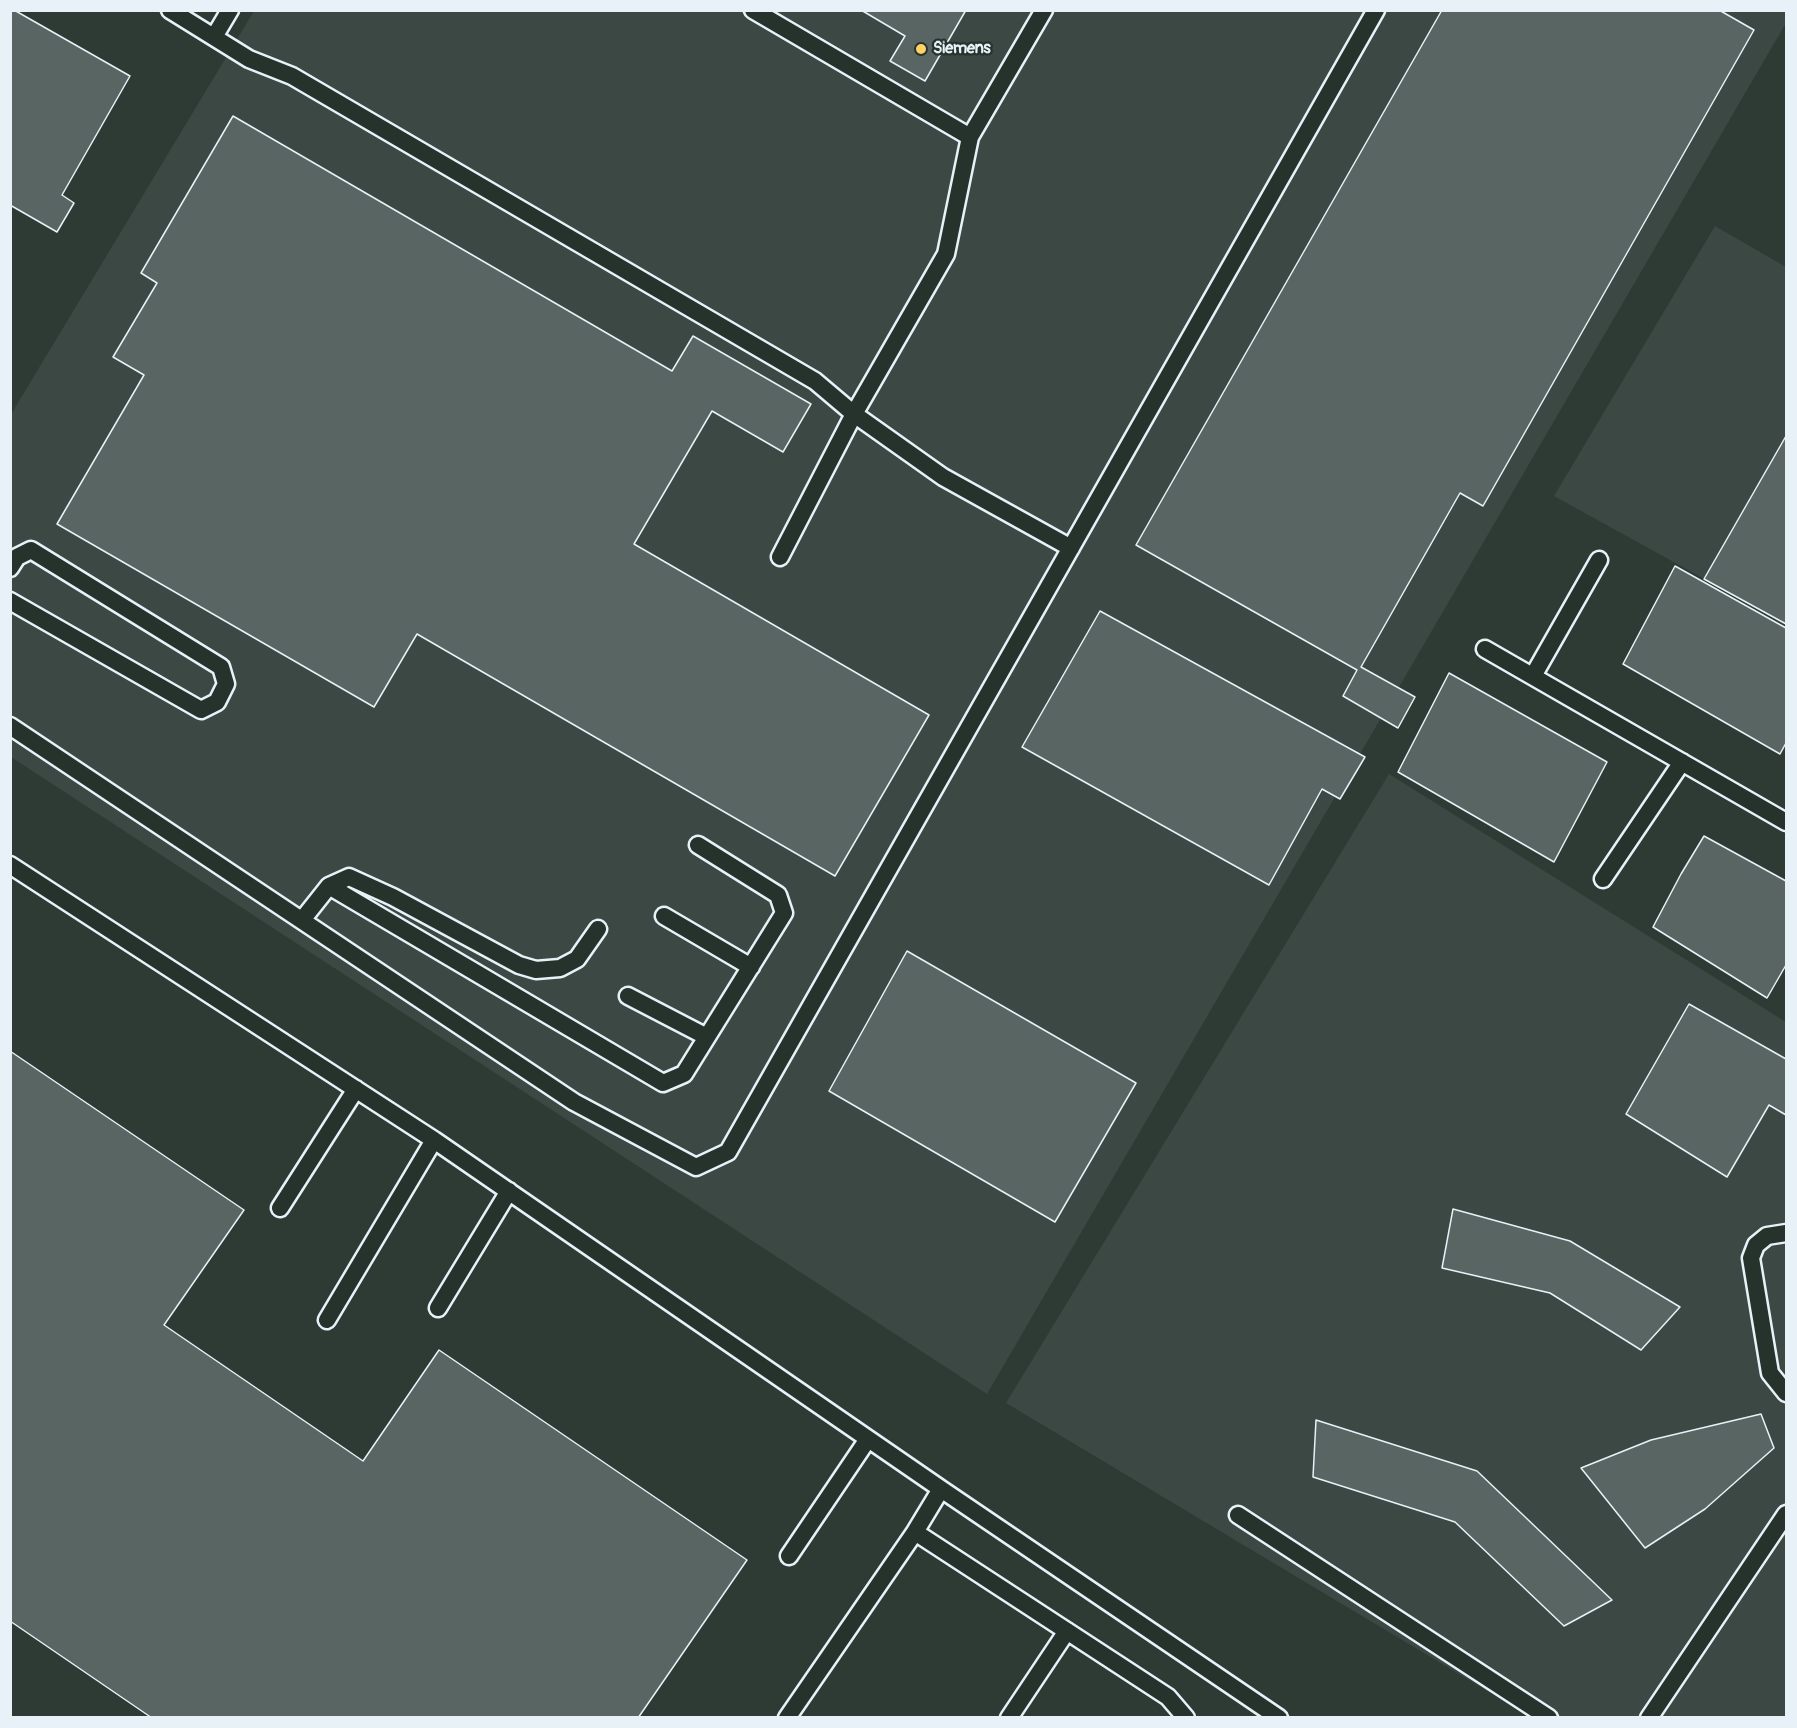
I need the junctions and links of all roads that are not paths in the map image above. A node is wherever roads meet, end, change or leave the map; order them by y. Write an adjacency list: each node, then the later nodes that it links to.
1 (170, 10): 6 (lane)
2 (230, 10): 6 (lane)
3 (753, 10): 7 (lane)
4 (1044, 10): 7 (lane)
5 (1376, 10): 9 (lane)
6 (214, 37): 8 (lane)
7 (970, 137): 8 (lane)
8 (854, 414): 9 (lane); 10 (lane)
9 (1071, 548): 24 (lane)
10 (780, 556)
11 (1599, 560): 15 (lane)
12 (10, 568): 13 (lane)
13 (10, 601)
14 (1485, 649): 15 (lane)
15 (1533, 676): 17 (lane)
16 (10, 726): 24 (lane)
17 (1682, 762): 18 (lane); 21 (lane)
18 (1786, 822)
19 (698, 845): 26 (lane)
20 (10, 865): 29 (lane)
21 (1603, 879)
22 (329, 886): 24 (lane); 25 (lane); 28 (lane)
23 (664, 916): 26 (lane)
24 (302, 920)
25 (598, 929)
26 (751, 967): 28 (lane)
27 (628, 996): 28 (lane)
28 (707, 1037)
29 (356, 1089): 30 (lane); 32 (lane)
30 (434, 1140): 31 (lane); 35 (lane)
31 (509, 1191): 34 (lane); 37 (lane)
32 (280, 1208)
33 (1786, 1233): 36 (lane)
34 (438, 1308)
35 (327, 1320)
36 (1786, 1393)
37 (868, 1439): 38 (lane); 42 (lane)
38 (941, 1489): 41 (lane); 47 (lane)
39 (1786, 1514): 49 (lane)
40 (1238, 1515): 48 (lane)
41 (915, 1533): 43 (lane); 44 (lane)
42 (789, 1556)
43 (1067, 1631): 45 (lane); 46 (lane)
44 (787, 1718)
45 (1009, 1718)
46 (1186, 1718)
47 (1279, 1718)
48 (1550, 1718)
49 (1649, 1718)

